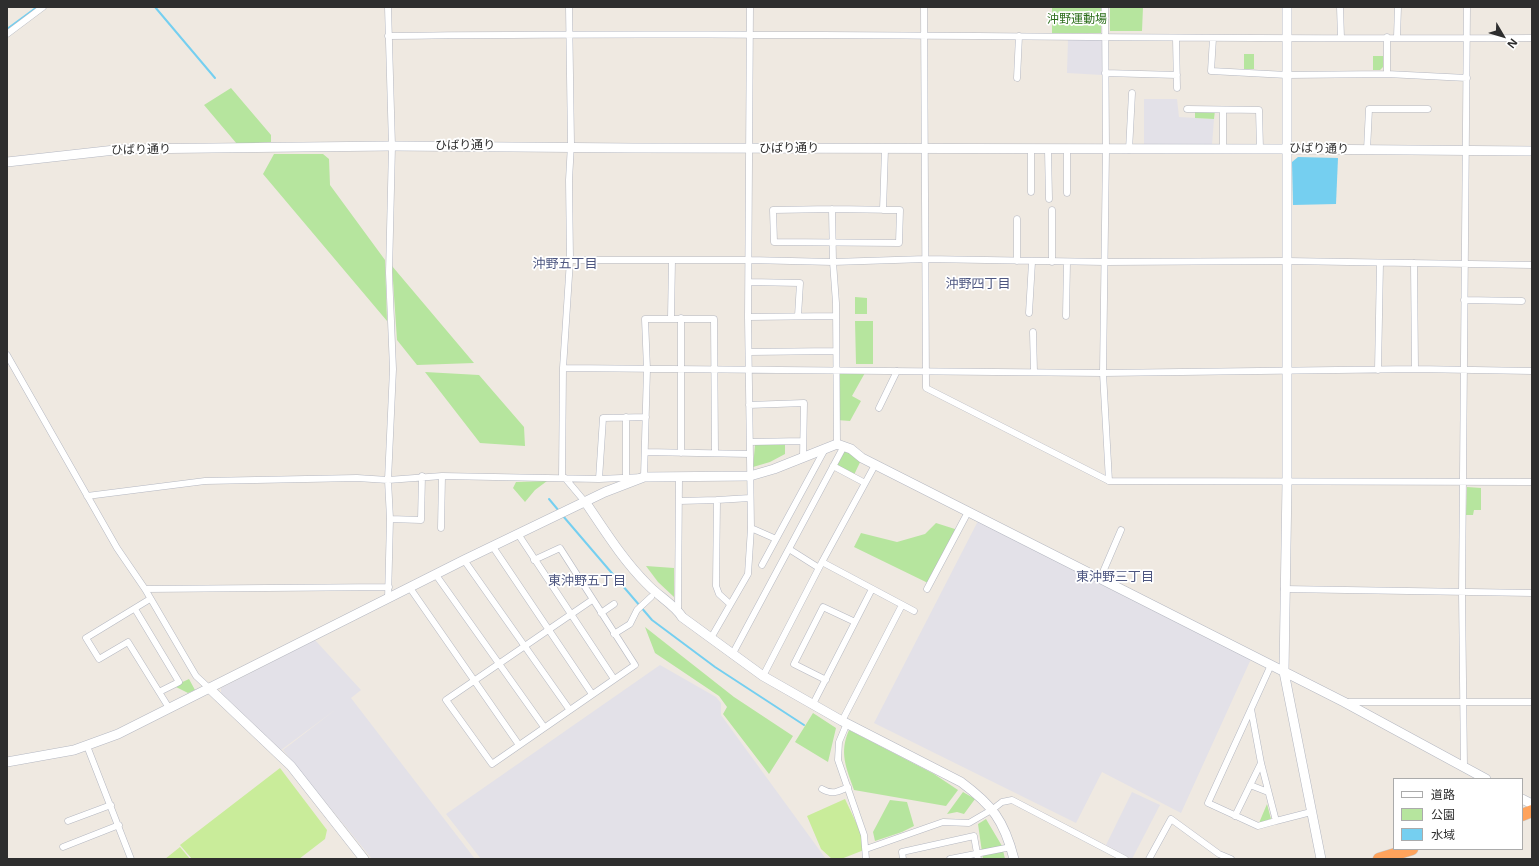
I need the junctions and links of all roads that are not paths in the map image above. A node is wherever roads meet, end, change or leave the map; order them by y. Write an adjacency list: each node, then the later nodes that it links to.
1 (43, 7): 11 (street)
2 (388, 7): 14 (street)
3 (570, 7): 12 (street)
4 (750, 7): 13 (street)
5 (924, 7): 15 (street)
6 (1105, 7): 17 (street)
7 (1287, 7): 24 (street)
8 (1340, 7): 22 (street)
9 (1398, 7): 19 (street)
10 (1467, 7): 25 (street)
11 (7, 34)
12 (570, 34): 13 (street); 14 (street); 38 (street)
13 (749, 35): 15 (street); 39 (street)
14 (388, 36): 37 (street)
15 (924, 36): 16 (street); 44 (street)
16 (1019, 36): 17 (street); 30 (street)
17 (1105, 36): 20 (street); 26 (street)
18 (1388, 37): 19 (street); 22 (street); 27 (street)
19 (1397, 37): 25 (street)
20 (1176, 38): 21 (street); 28 (street)
21 (1213, 38): 24 (street); 29 (street)
22 (1341, 38): 24 (street)
23 (1532, 38): 25 (street)
24 (1287, 39): 29 (street)
25 (1467, 39): 31 (street)
26 (1105, 73): 28 (street); 48 (street)
27 (1387, 74): 29 (street); 31 (street)
28 (1177, 75): 32 (street)
29 (1287, 75): 43 (street)
30 (1017, 78)
31 (1467, 78): 51 (street)
32 (1177, 88)
33 (1132, 94): 49 (street)
34 (1187, 109): 35 (street)
35 (1223, 110): 41 (street); 42 (street)
36 (1428, 110): 50 (street)
37 (392, 146): 38 (street, ひばり通り); 53 (street, ひばり通り); 129 (street)
38 (571, 147): 39 (street, ひばり通り); 63 (street)
39 (750, 149): 40 (street, ひばり通り); 65 (street)
40 (884, 149): 44 (street, ひばり通り); 58 (street)
41 (1223, 149): 42 (street, ひばり通り); 49 (street, ひばり通り)
42 (1260, 149): 43 (street, ひばり通り)
43 (1288, 149): 50 (street, ひばり通り); 66 (street)
44 (924, 150): 45 (street, ひばり通り); 62 (street)
45 (1031, 150): 46 (street, ひばり通り); 54 (street)
46 (1048, 150): 47 (street, ひばり通り); 56 (street)
47 (1067, 150): 48 (street, ひばり通り); 55 (street)
48 (1106, 150): 49 (street, ひばり通り); 72 (street)
49 (1129, 150)
50 (1368, 150): 51 (street, ひばり通り)
51 (1465, 151): 52 (street, ひばり通り); 75 (street)
52 (1532, 151)
53 (7, 162)
54 (1031, 192)
55 (1067, 193)
56 (1049, 199)
57 (832, 209): 58 (street); 61 (street); 61 (street)
58 (883, 210): 61 (street)
59 (1052, 210): 70 (street)
60 (1017, 219): 68 (street)
61 (832, 243): 67 (street)
62 (926, 259): 67 (street); 68 (street); 102 (street)
63 (570, 260): 64 (street); 91 (street)
64 (672, 260): 65 (street); 85 (street)
65 (749, 260): 67 (street); 77 (street)
66 (1287, 261): 72 (street); 73 (street); 103 (street)
67 (833, 262): 82 (street)
68 (1017, 262): 69 (street)
69 (1032, 262): 70 (street); 80 (street)
70 (1052, 262): 71 (street)
71 (1067, 262): 72 (street); 83 (street)
72 (1105, 262): 105 (street)
73 (1380, 263): 74 (street); 98 (street)
74 (1414, 263): 75 (street); 95 (street)
75 (1465, 265): 76 (street); 78 (street)
76 (1532, 265)
77 (749, 282): 81 (street); 84 (street)
78 (1464, 300): 79 (street); 99 (street)
79 (1522, 301)
80 (1030, 313)
81 (798, 316): 82 (street); 84 (street)
82 (836, 316): 88 (street)
83 (1066, 316)
84 (748, 317): 89 (street)
85 (671, 318): 86 (street); 92 (street)
86 (681, 318): 93 (street); 94 (street)
87 (1033, 332): 104 (street)
88 (836, 351): 89 (street); 97 (street)
89 (749, 352): 96 (street)
90 (7, 355): 135 (street)
91 (563, 368): 92 (street); 124 (street)
92 (647, 369): 93 (street); 108 (street)
93 (681, 369): 94 (street); 115 (street)
94 (714, 369): 96 (street); 116 (street)
95 (1415, 369): 98 (street); 99 (street)
96 (749, 370): 97 (street); 106 (street)
97 (837, 370): 101 (street); 112 (street)
98 (1378, 370): 103 (street)
99 (1464, 370): 100 (street); 134 (street)
100 (1532, 370)
101 (897, 371): 102 (street); 107 (street)
102 (927, 371): 104 (street); 130 (street)
103 (1287, 371): 105 (street); 133 (street)
104 (1034, 372): 105 (street)
105 (1103, 373): 130 (street)
106 (749, 405): 110 (street); 111 (street)
107 (879, 408)
108 (646, 416): 109 (street); 114 (street)
109 (626, 417): 125 (street); 128 (street)
110 (750, 442): 111 (street); 117 (street)
111 (803, 442): 118 (street)
112 (841, 445): 113 (street); 119 (street); 120 (street)
113 (826, 448): 118 (street); 146 (street)
114 (645, 452): 115 (street); 126 (street)
115 (681, 453): 116 (street)
116 (715, 454): 117 (street)
117 (750, 454): 123 (street)
118 (803, 457): 123 (street)
119 (875, 465): 132 (street); 140 (street)
120 (833, 466): 132 (street); 148 (street)
121 (422, 476): 122 (street); 129 (street); 141 (street)
122 (442, 476): 124 (street); 142 (street)
123 (750, 476): 127 (street); 136 (street)
124 (563, 478): 128 (street); 139 (street)
125 (626, 478): 126 (street); 128 (street)
126 (644, 478): 127 (street); 139 (street)
127 (679, 478): 137 (street)
128 (599, 479)
129 (388, 480): 135 (street); 141 (street)
130 (1109, 481): 133 (street)
131 (1532, 482): 134 (street)
132 (865, 483): 152 (street)
133 (1287, 483): 134 (street); 160 (street)
134 (1464, 483): 161 (street)
135 (87, 496): 157 (street)
136 (750, 498): 138 (street); 143 (street)
137 (679, 500): 138 (street); 171 (street)
138 (717, 500): 168 (street)
139 (586, 503): 145 (street); 171 (street)
140 (968, 512): 154 (street); 159 (street)
141 (390, 520): 155 (street)
142 (441, 528)
143 (751, 528): 146 (street); 168 (street)
144 (1122, 530): 154 (street)
145 (518, 534): 147 (street); 150 (street)
146 (776, 539): 151 (street)
147 (493, 547): 149 (street); 176 (street)
148 (789, 550): 152 (street); 180 (street)
149 (464, 560): 153 (street); 179 (street)
150 (534, 560): 166 (street); 174 (street)
151 (762, 565)
152 (821, 565): 158 (street); 184 (street)
153 (436, 574): 156 (street); 181 (street)
154 (1100, 578): 182 (street)
155 (389, 587): 157 (street); 165 (street)
156 (410, 588): 165 (street); 187 (street)
157 (144, 589): 164 (street)
158 (872, 589): 169 (street); 175 (street)
159 (928, 589)
160 (1284, 589): 161 (street); 183 (street)
161 (1462, 593): 162 (street); 193 (street)
162 (1532, 593)
163 (650, 598): 177 (street)
164 (150, 599): 170 (street); 188 (street)
165 (388, 599): 188 (street)
166 (592, 600): 173 (street); 174 (street)
167 (614, 604): 173 (street)
168 (730, 604): 178 (street)
169 (902, 605): 172 (street); 198 (street)
170 (134, 609): 189 (street); 189 (street)
171 (678, 610): 178 (street)
172 (914, 611)
173 (601, 613): 177 (street)
174 (571, 614): 176 (street); 185 (street)
175 (855, 622): 186 (street); 186 (street)
176 (548, 630): 179 (street); 190 (street)
177 (614, 634): 185 (street)
178 (711, 638): 180 (street)
179 (524, 646): 181 (street); 197 (street)
180 (732, 655): 184 (street)
181 (499, 663): 187 (street); 199 (street)
182 (1271, 665): 183 (street); 196 (street)
183 (1284, 672): 191 (street); 214 (street)
184 (763, 676): 194 (street)
185 (614, 680): 190 (street)
186 (826, 680): 194 (street)
187 (474, 681): 200 (street); 200 (street)
188 (210, 689): 195 (street); 225 (street)
189 (159, 692): 195 (street)
190 (592, 694): 197 (street)
191 (1344, 702): 193 (street); 204 (street)
192 (1532, 702): 193 (street)
193 (1462, 703): 204 (street)
194 (813, 704): 198 (street)
195 (169, 708): 201 (street)
196 (1251, 709): 203 (street); 215 (street)
197 (569, 710): 199 (street)
198 (844, 722): 207 (street); 213 (street)
199 (544, 727): 200 (street)
200 (518, 745)
201 (87, 746): 202 (street); 212 (street)
202 (7, 762)
203 (1261, 763): 206 (street); 209 (street)
204 (1464, 767): 205 (street)
205 (1484, 778)
206 (1250, 785): 209 (street); 215 (street)
207 (848, 787): 208 (street); 221 (street)
208 (822, 789)
209 (1268, 792): 216 (street)
210 (1523, 800): 211 (street)
211 (1532, 804)
212 (111, 805): 217 (street); 218 (street)
213 (993, 809): 220 (street); 221 (street); 230 (street)
214 (1311, 812): 216 (street); 233 (street)
215 (1235, 816): 216 (street)
216 (1276, 821)
217 (68, 822)
218 (119, 825): 219 (street); 224 (street)
219 (63, 847)
220 (1011, 847): 223 (street); 229 (street)
221 (866, 849): 226 (street)
222 (1409, 850): 234 (highway)
223 (978, 856): 227 (street); 228 (street)
224 (131, 859)
225 (364, 859)
226 (866, 859)
227 (903, 859)
228 (950, 859)
229 (1014, 859)
230 (1125, 859)
231 (1149, 859): 232 (street)
232 (1230, 859)
233 (1320, 859)
234 (1379, 859)

